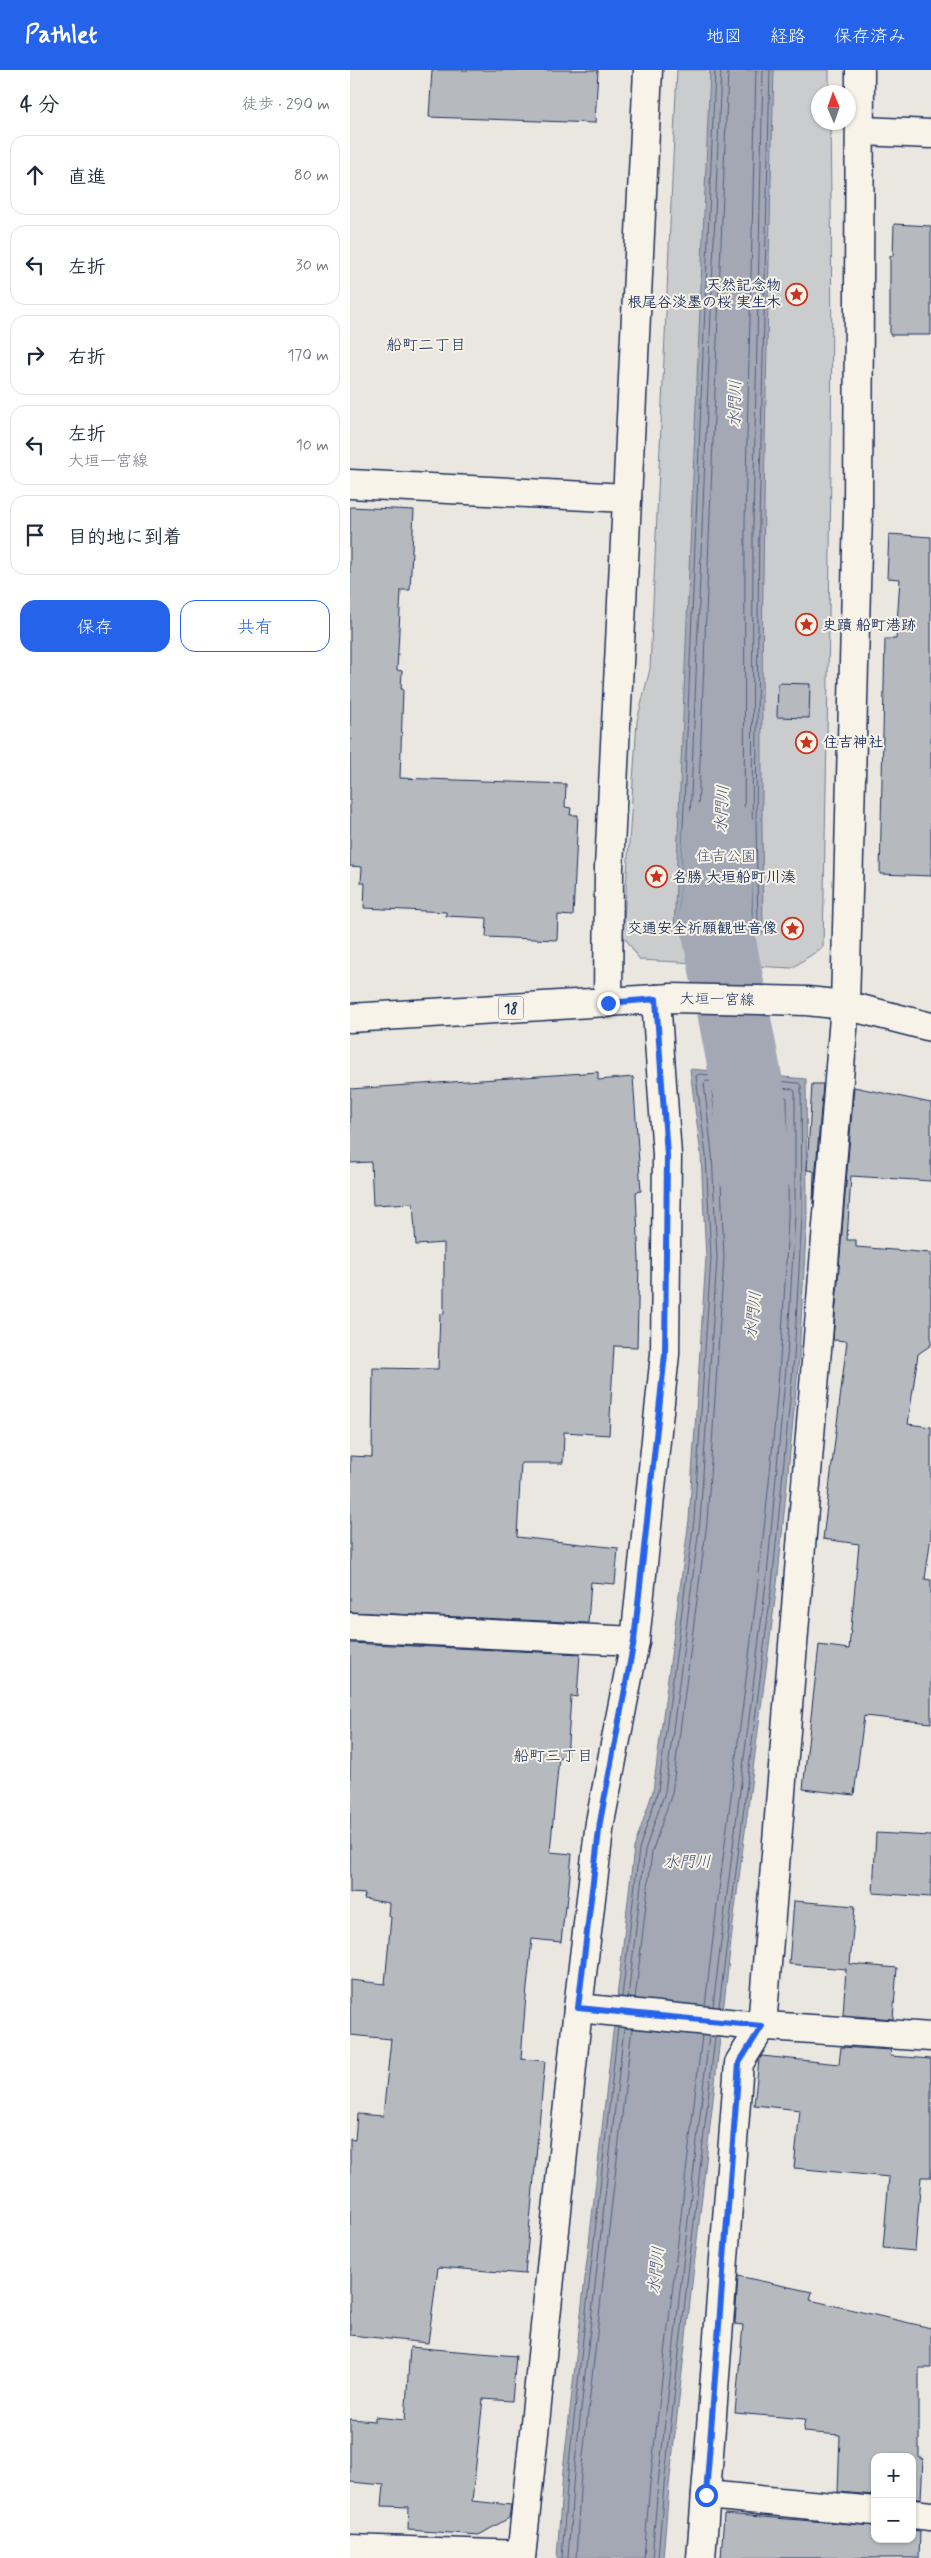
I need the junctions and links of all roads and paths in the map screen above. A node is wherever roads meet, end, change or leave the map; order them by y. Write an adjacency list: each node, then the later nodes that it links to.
1 (648, 70): 6 (street)
2 (860, 70): 3 (street)
3 (862, 131): 4 (street); 9 (street)
4 (931, 134)
5 (350, 484): 6 (street)
6 (627, 498): 8 (street)
7 (664, 999): 8 (street, 大垣一宮線 / 18); 9 (street, 大垣一宮線 / 18); 13 (street)
8 (608, 1003): 10 (street, 大垣一宮線 / 18)
9 (845, 1005): 11 (street, 大垣一宮線 / 18); 15 (street)
10 (350, 1018)
11 (931, 1027)
12 (350, 1627): 13 (street)
13 (634, 1641): 14 (street)
14 (578, 2008): 15 (street); 22 (street)
15 (750, 2025): 16 (street); 17 (street)
16 (931, 2037)
17 (706, 2495): 18 (street); 23 (street)
18 (871, 2511)
19 (916, 2514): 20 (street)
20 (931, 2516)
21 (350, 2549): 22 (street)
22 (521, 2556)
23 (701, 2558)

